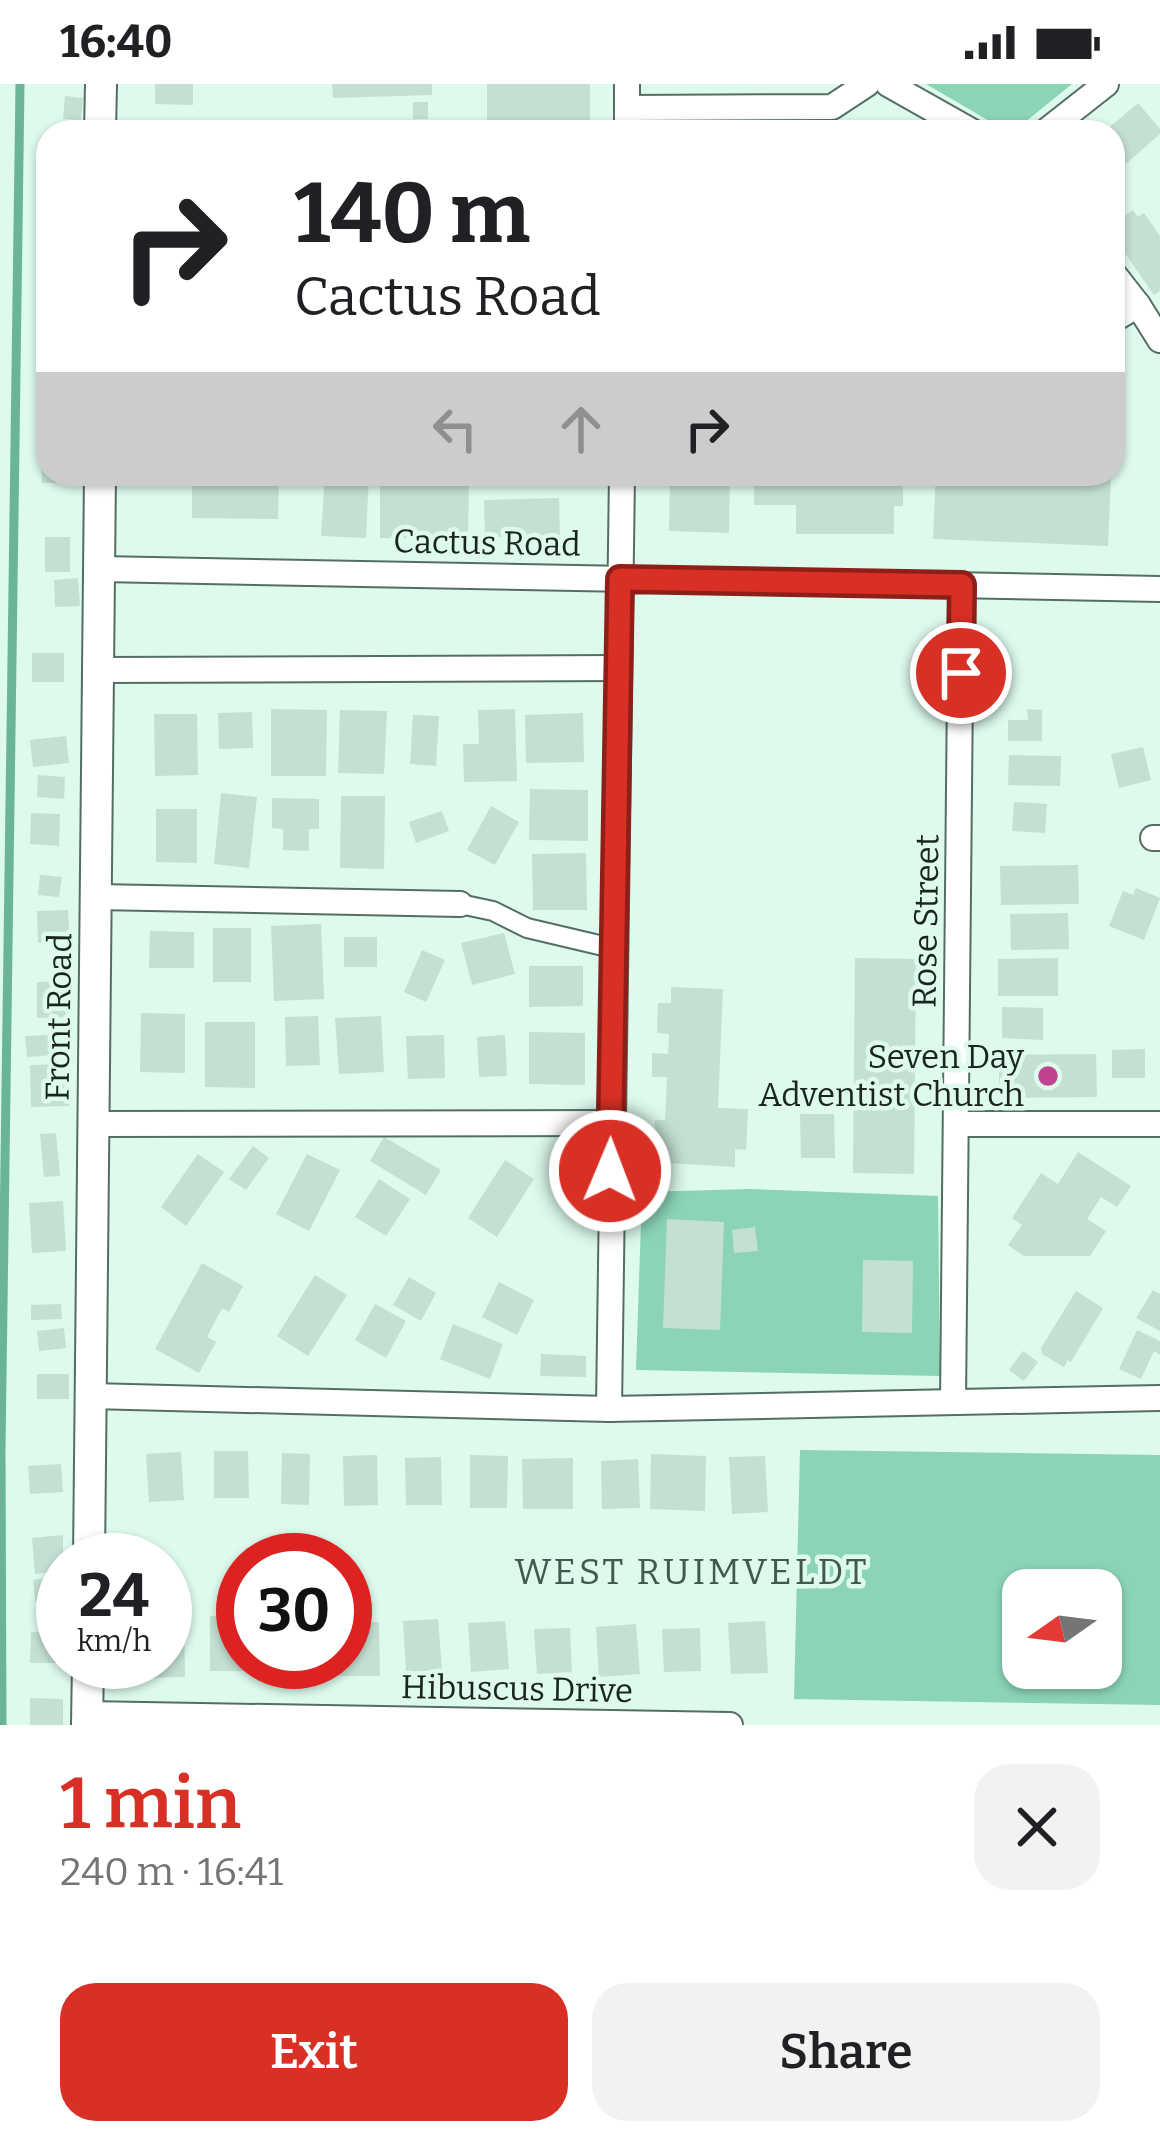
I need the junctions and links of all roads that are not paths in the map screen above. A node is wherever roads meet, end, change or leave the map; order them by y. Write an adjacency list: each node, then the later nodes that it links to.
1 (100, 84): 6 (street)
2 (867, 84): 5 (street)
3 (888, 84): 7 (street)
4 (1106, 84): 8 (street)
5 (627, 108)
6 (100, 120)
7 (952, 120)
8 (1060, 120)
9 (1125, 288): 10 (street)
10 (1138, 305): 11 (street); 12 (street)
11 (1125, 313)
12 (1160, 340)
13 (100, 486): 15 (street, Front Road)
14 (622, 486): 16 (street)
15 (100, 569): 16 (street, Cactus Road); 20 (street, Front Road)
16 (620, 579): 17 (street, Cactus Road); 19 (street)
17 (962, 585): 18 (street, Cactus Road); 26 (street, Rose Street)
18 (1160, 589)
19 (619, 668): 20 (street); 23 (street)
20 (99, 670): 21 (street, Front Road)
21 (96, 897): 22 (street); 25 (street, Front Road)
22 (460, 904): 23 (street)
23 (616, 949): 24 (street)
24 (610, 1123): 25 (street); 31 (street)
25 (94, 1124): 28 (street, Front Road)
26 (956, 1124): 27 (street); 30 (street, Rose Street)
27 (1160, 1124)
28 (91, 1396): 31 (street); 32 (street, Front Road)
29 (1160, 1397): 30 (street)
30 (952, 1402): 31 (street)
31 (609, 1409)
32 (89, 1533)
33 (88, 1689): 34 (street)
34 (87, 1719): 35 (street, Hibuscus Drive)
35 (478, 1724): 36 (street, Hibuscus Drive)
36 (730, 1725)

